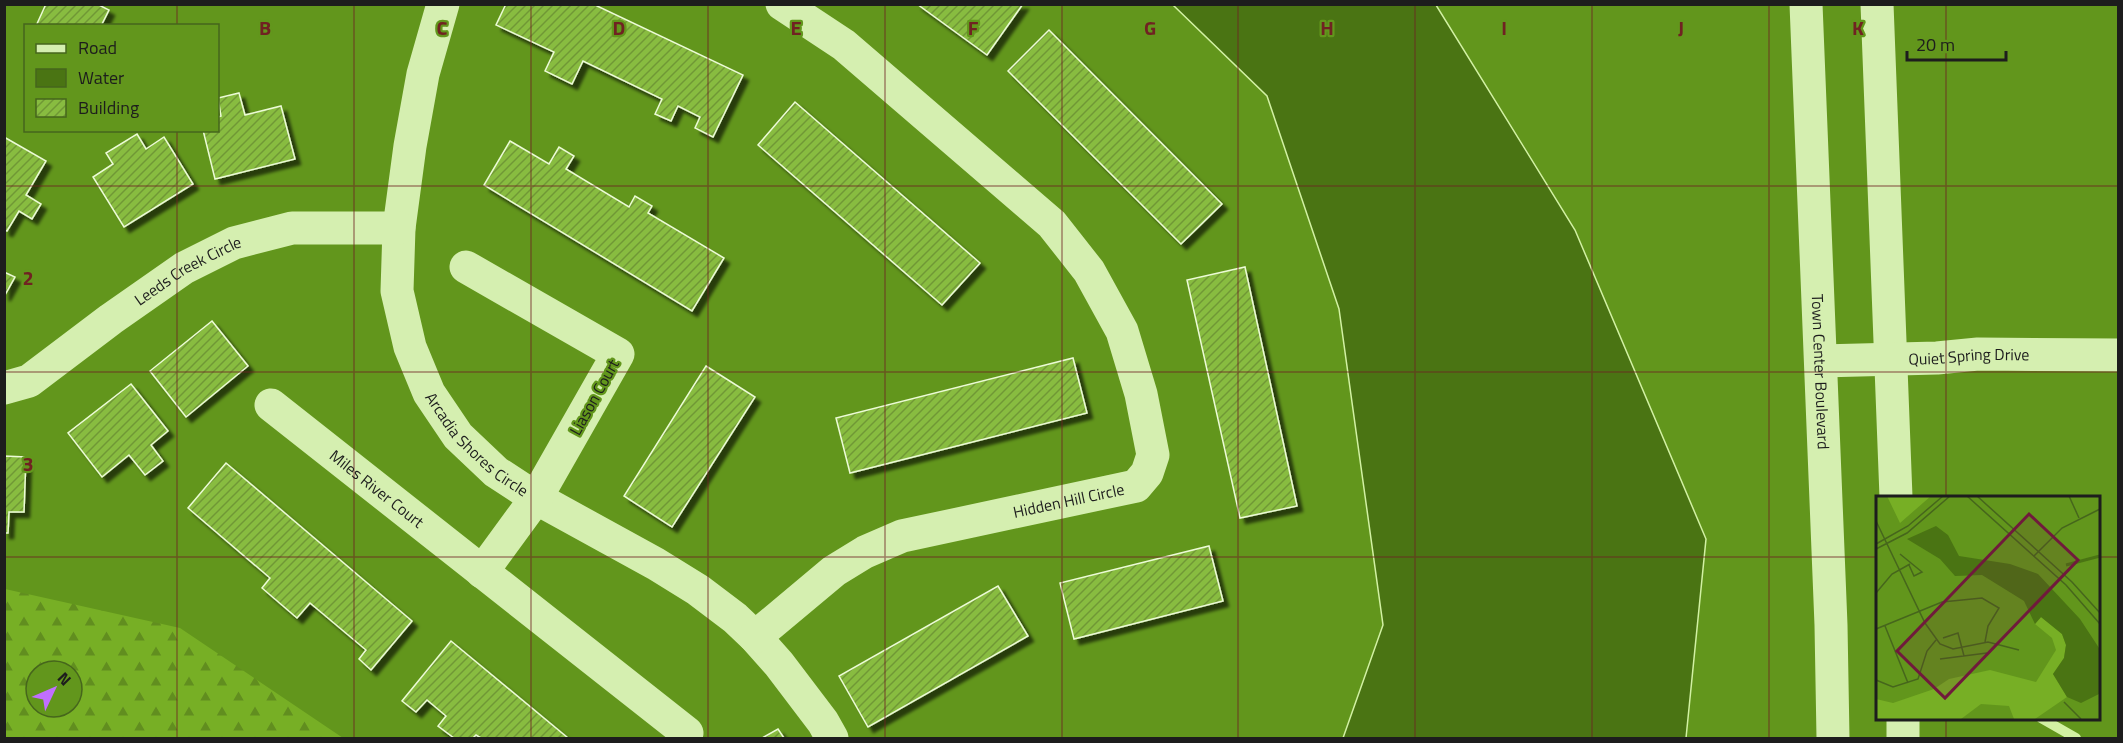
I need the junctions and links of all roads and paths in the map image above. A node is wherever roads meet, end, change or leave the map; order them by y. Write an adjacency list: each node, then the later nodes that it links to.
1 (443, 4): 5 (street, Arcadia Shores Circle)
2 (782, 4): 15 (street, Hidden Hill Circle)
3 (1806, 4): 9 (street, Town Center Boulevard)
4 (1877, 4): 8 (street)
5 (399, 228): 10 (street, Leeds Creek Circle); 13 (street, Arcadia Shores Circle)
6 (466, 267): 13 (street, Liason Court)
7 (2118, 355): 8 (street, Quiet Spring Drive)
8 (1891, 359): 9 (street, Quiet Spring Drive); 12 (street)
9 (1821, 361): 19 (street, Town Center Boulevard)
10 (4, 388)
11 (271, 405): 14 (street, Miles River Court)
12 (1896, 496)
13 (536, 498): 14 (street); 15 (street, Arcadia Shores Circle)
14 (483, 572): 17 (street, Miles River Court)
15 (755, 637): 18 (street, Arcadia Shores Circle)
16 (1903, 719): 20 (street)
17 (687, 733)
18 (832, 738)
19 (1833, 738)
20 (1903, 738)

